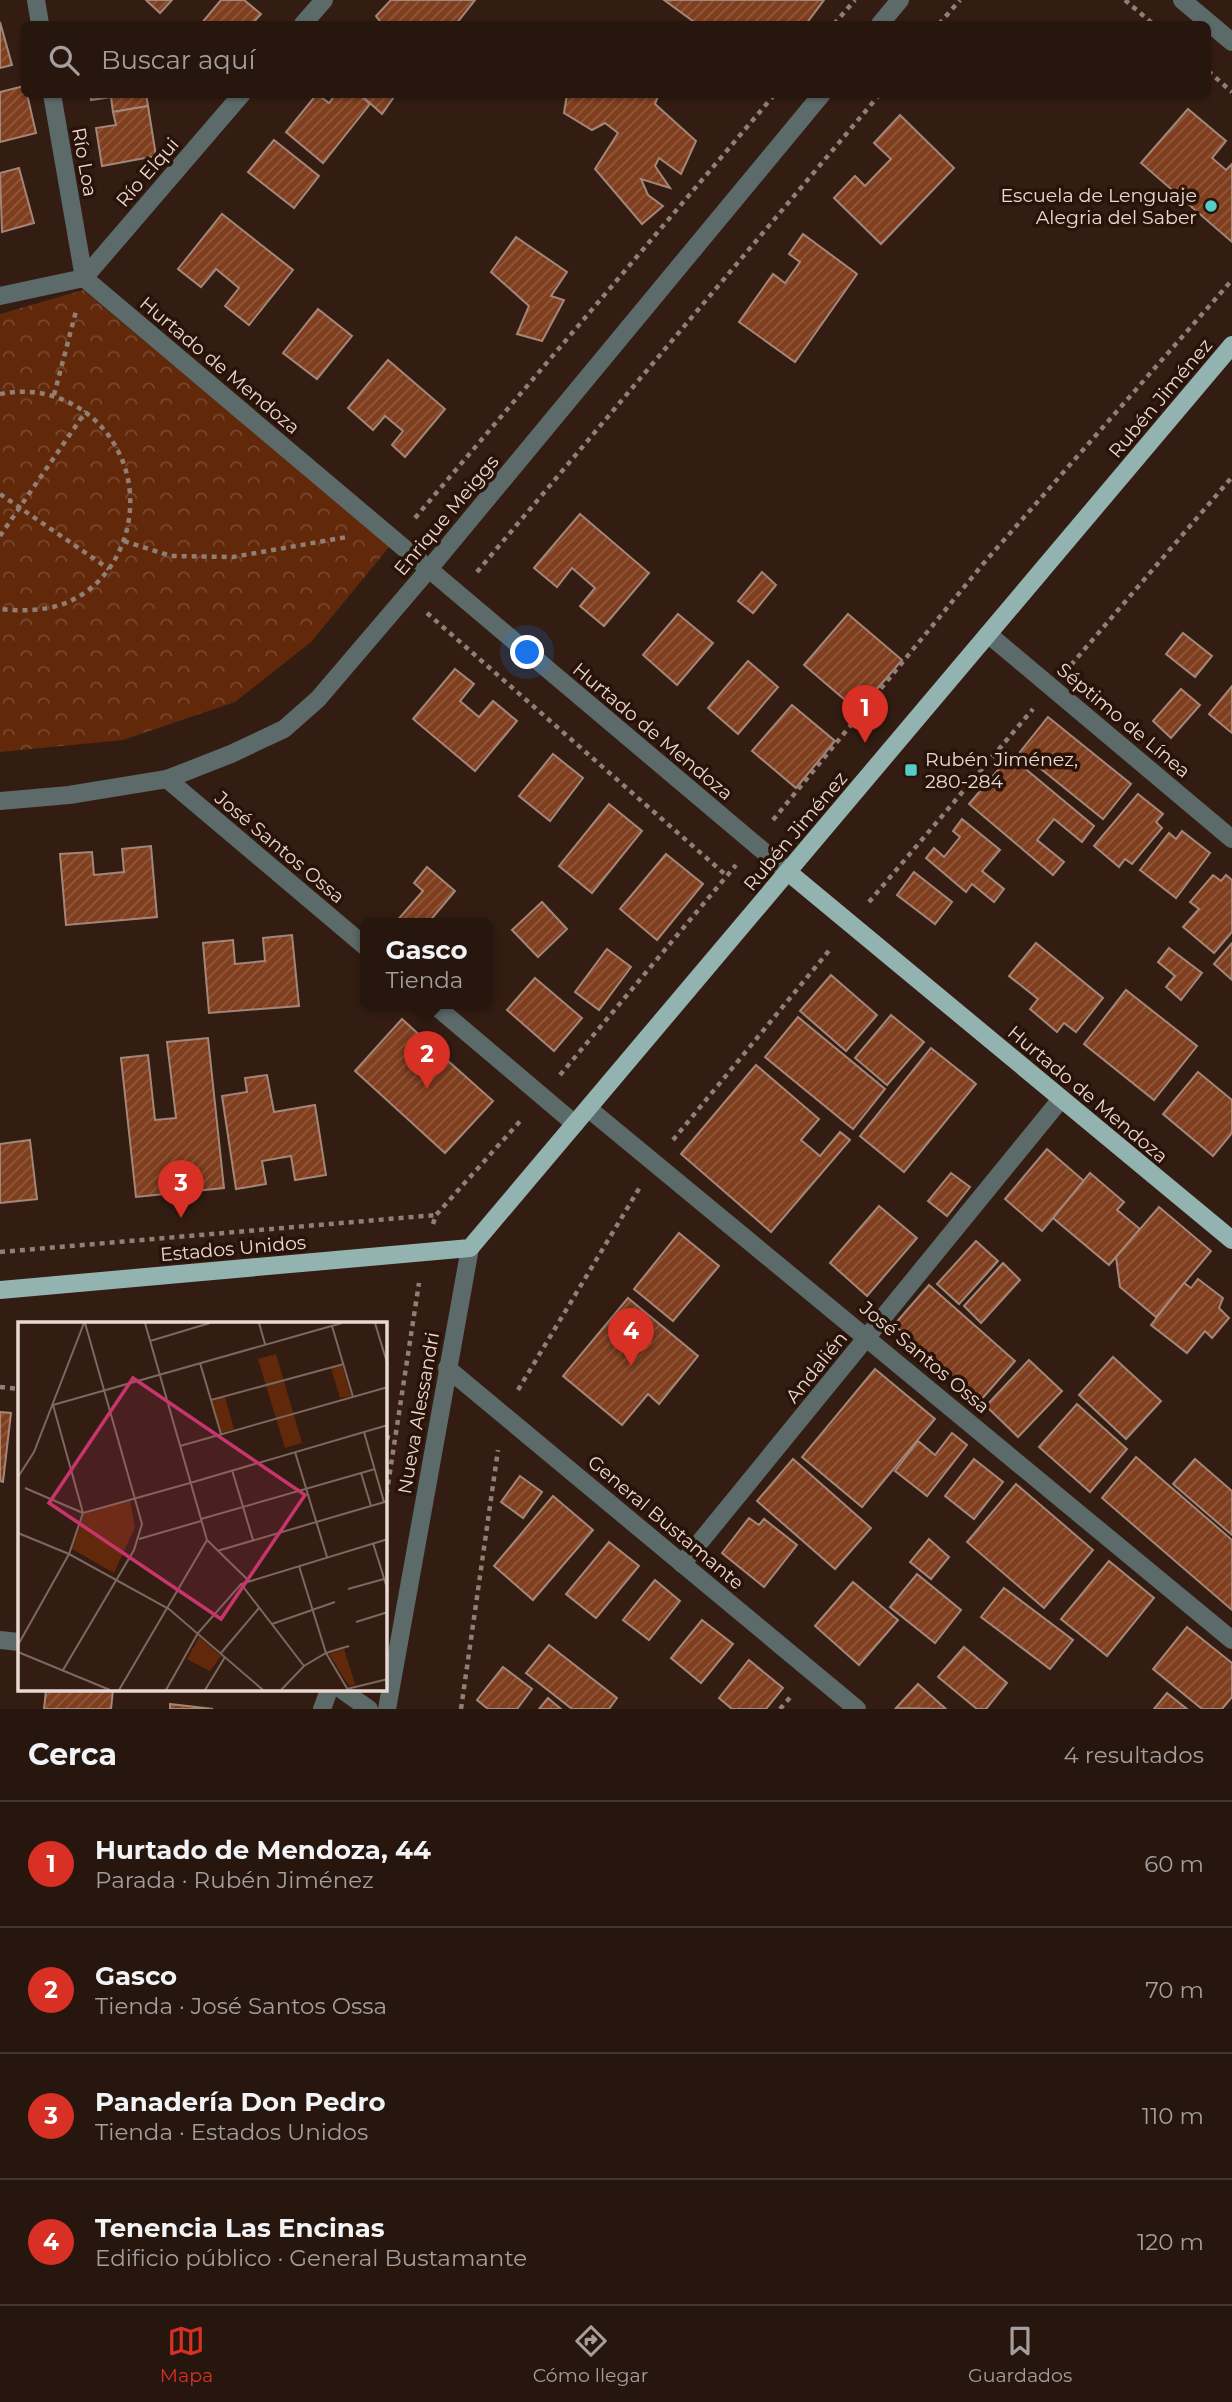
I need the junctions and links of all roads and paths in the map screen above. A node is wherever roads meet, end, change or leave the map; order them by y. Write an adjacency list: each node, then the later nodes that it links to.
1 (36, 0): 8 (street)
2 (324, 0): 9 (street)
3 (855, 0): 10 (path)
4 (900, 0): 11 (street)
5 (960, 0): 12 (path)
6 (1125, 0): 13 (path)
7 (1182, 0): 14 (street)
8 (40, 21)
9 (306, 21)
10 (837, 21)
11 (882, 21)
12 (942, 21)
13 (1150, 21)
14 (1207, 21)
15 (1211, 24): 16 (street)
16 (1232, 42)
17 (1211, 74): 18 (path)
18 (1232, 92)
19 (53, 98): 24 (street, Río Loa)
20 (239, 98): 24 (street, Río Elqui)
21 (772, 98): 34 (path)
22 (819, 98): 38 (street, Enrique Meiggs)
23 (877, 98): 40 (path)
24 (85, 278): 26 (street); 29 (path); 34 (street, Hurtado de Mendoza)
25 (1232, 280): 48 (path)
26 (0, 296)
27 (1232, 345): 43 (main road, Rubén Jiménez)
28 (0, 394): 29 (path)
29 (54, 395): 30 (path)
30 (86, 411): 33 (path); 36 (path)
31 (1232, 477): 44 (path)
32 (0, 494): 33 (path)
33 (20, 508): 35 (path); 37 (path)
34 (386, 533): 36 (path); 38 (street, Hurtado de Mendoza)
35 (0, 536)
36 (124, 541): 37 (path)
37 (109, 569): 41 (path)
38 (429, 569): 39 (street, Enrique Meiggs); 40 (street, Hurtado de Mendoza)
39 (406, 595): 42 (path); 45 (street, Enrique Meiggs)
40 (460, 596): 42 (path); 48 (street, Hurtado de Mendoza)
41 (0, 609)
42 (435, 621): 50 (path)
43 (988, 634): 44 (street, Séptimo de Línea); 49 (main road, Rubén Jiménez)
44 (1052, 687): 47 (street, Séptimo de Línea); 51 (path)
45 (166, 779): 46 (street, Enrique Meiggs); 52 (street, José Santos Ossa)
46 (0, 801)
47 (1232, 839)
48 (754, 844): 49 (street, Hurtado de Mendoza); 50 (path)
49 (788, 872): 51 (main road, Hurtado de Mendoza); 56 (main road, Rubén Jiménez)
50 (727, 876): 54 (path)
51 (850, 924): 55 (main road, Hurtado de Mendoza); 58 (path)
52 (360, 942)
53 (439, 1009): 54 (street)
54 (542, 1097): 57 (street); 59 (path)
55 (1061, 1099): 60 (main road, Hurtado de Mendoza); 65 (street, Andalién)
56 (589, 1109): 57 (main road, Rubén Jiménez); 58 (street, José Santos Ossa)
57 (575, 1124): 61 (main road, Rubén Jiménez)
58 (654, 1163): 65 (street, José Santos Ossa); 69 (path)
59 (436, 1215): 62 (path); 63 (path)
60 (1232, 1240)
61 (471, 1248): 63 (main road, Estados Unidos); 66 (street, Nueva Alessandri)
62 (0, 1252)
63 (424, 1253): 64 (main road, Estados Unidos); 71 (path)
64 (0, 1290)
65 (867, 1337): 73 (street, Andalién); 75 (street, José Santos Ossa)
66 (447, 1368): 69 (street, General Bustamante); 81 (street, Nueva Alessandri)
67 (0, 1387): 68 (path)
68 (18, 1390)
69 (503, 1415): 73 (street, General Bustamante); 82 (path)
70 (387, 1437): 71 (path)
71 (395, 1438): 72 (path)
72 (387, 1491)
73 (682, 1564): 83 (street, General Bustamante)
74 (0, 1640): 76 (street)
75 (1232, 1640)
76 (18, 1642)
77 (328, 1692): 79 (street)
78 (345, 1692): 80 (street)
79 (322, 1709)
80 (369, 1709)
81 (387, 1709)
82 (461, 1709)
83 (857, 1709)

